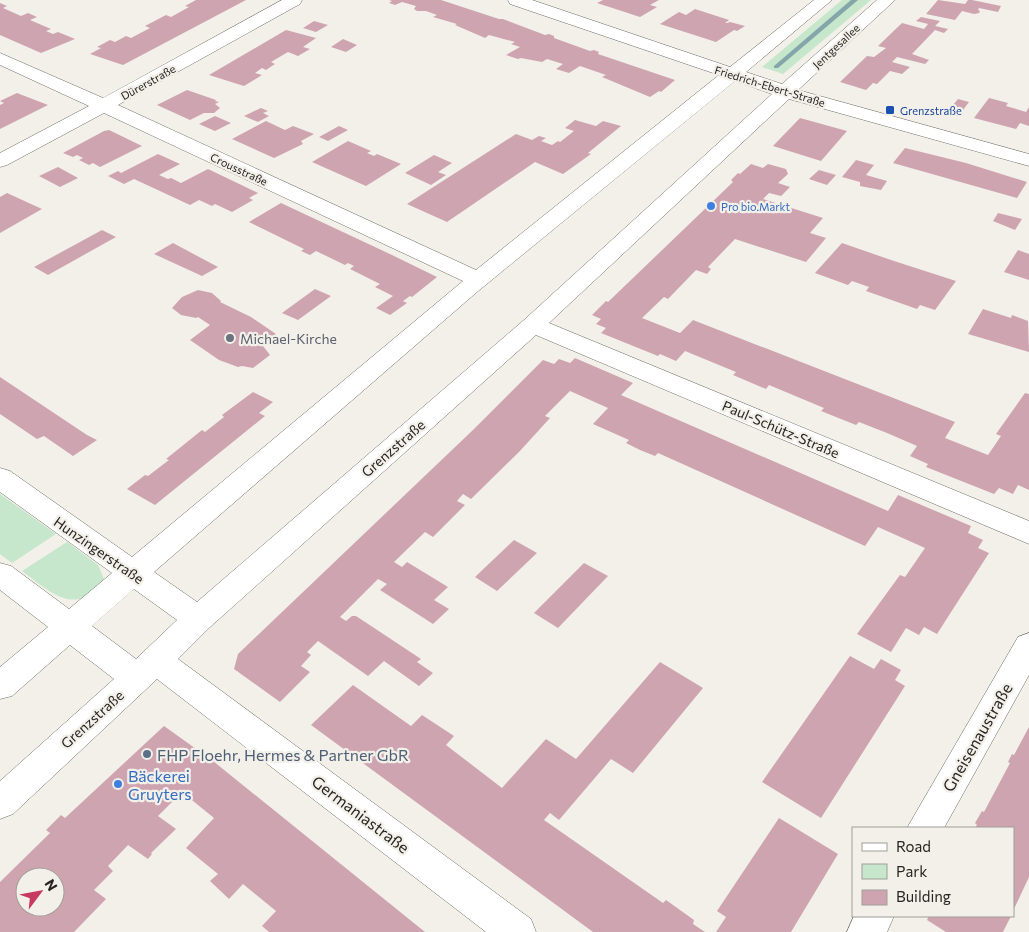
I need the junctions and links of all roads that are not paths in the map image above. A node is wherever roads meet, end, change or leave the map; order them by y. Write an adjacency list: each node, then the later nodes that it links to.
1 (294, 0): 8 (street, Dürerstraße)
2 (516, 0): 6 (street, Friedrich-Ebert-Straße)
3 (824, 0): 6 (street)
4 (887, 0): 7 (street, Jentgesallee)
5 (0, 58): 8 (street, Crousstraße)
6 (731, 75): 7 (street, Friedrich-Ebert-Straße); 11 (street)
7 (786, 92): 10 (street, Friedrich-Ebert-Straße); 12 (street, Grenzstraße)
8 (103, 106): 9 (street, Dürerstraße); 11 (street, Crousstraße)
9 (0, 160)
10 (1029, 160)
11 (478, 279): 16 (street)
12 (533, 325): 14 (street, Paul-Schütz-Straße); 17 (street, Grenzstraße)
13 (0, 478): 16 (street, Hunzingerstraße)
14 (1029, 533)
15 (0, 574): 18 (street)
16 (132, 574): 17 (street, Hunzingerstraße); 18 (street)
17 (198, 619): 20 (street, Grenzstraße)
18 (70, 628): 20 (street); 21 (street)
19 (1029, 646): 23 (street, Gneisenaustraße)
20 (147, 669): 22 (street, Grenzstraße); 25 (street, Germaniastraße)
21 (0, 686)
22 (0, 803)
23 (926, 827)
24 (874, 917): 26 (street)
25 (517, 932)
26 (866, 932)

